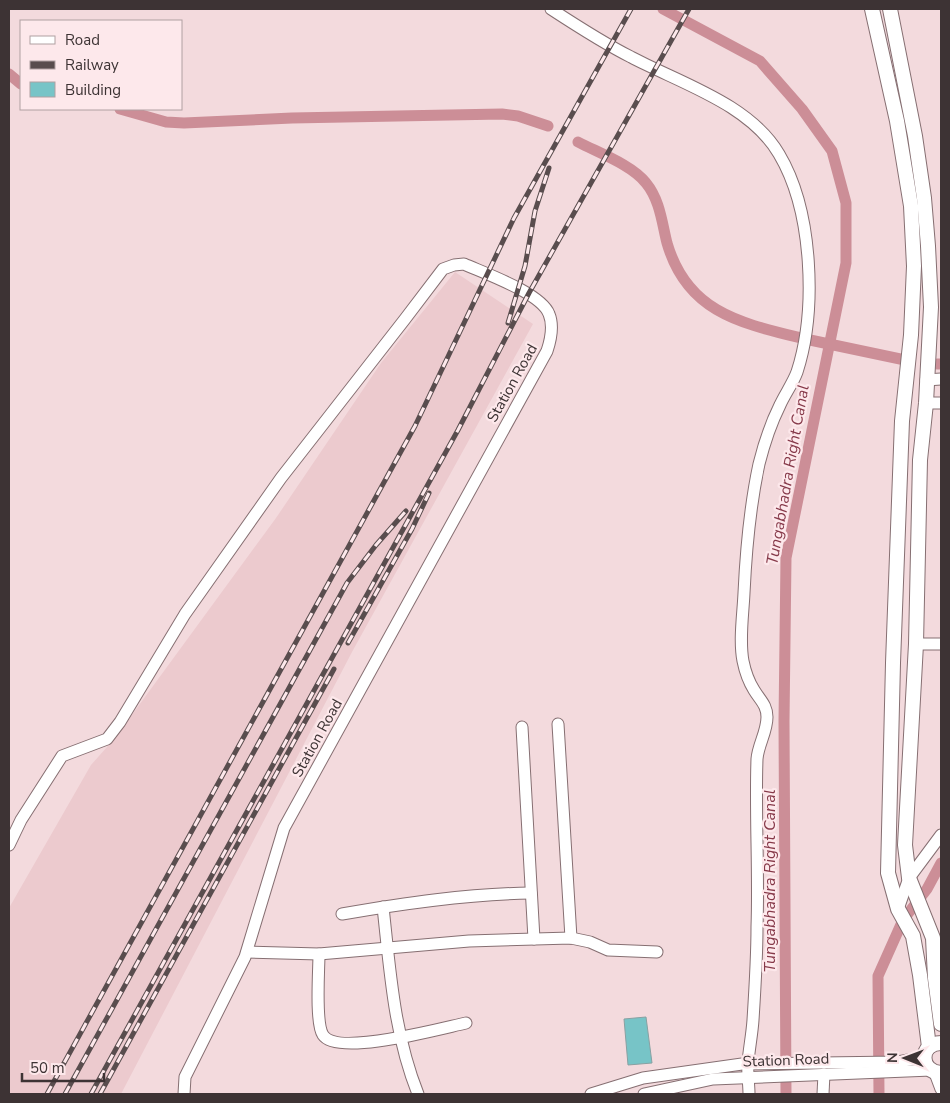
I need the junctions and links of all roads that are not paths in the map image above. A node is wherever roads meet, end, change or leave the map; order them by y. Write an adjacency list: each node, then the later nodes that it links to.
1 (551, 9): 29 (street)
2 (872, 9): 17 (main road)
3 (890, 9): 5 (main road)
4 (941, 379): 5 (street)
5 (926, 380): 6 (main road)
6 (926, 403): 7 (street); 8 (main road)
7 (941, 403)
8 (916, 644): 9 (street); 14 (main road)
9 (941, 644)
10 (558, 724): 19 (street)
11 (522, 727): 15 (street)
12 (941, 835): 14 (street)
13 (9, 845): 22 (street, Station Road)
14 (911, 883): 17 (street); 26 (main road)
15 (531, 893): 16 (street); 20 (street)
16 (383, 907): 18 (street); 21 (street)
17 (899, 911): 28 (main road)
18 (342, 914)
19 (571, 938): 20 (street); 23 (street)
20 (534, 939): 21 (street)
21 (388, 947): 24 (street); 27 (street)
22 (246, 952): 24 (street); 37 (street, Station Road)
23 (657, 952)
24 (319, 954): 27 (street)
25 (466, 1024): 27 (street)
26 (941, 1024)
27 (400, 1037): 38 (street)
28 (931, 1049): 31 (street); 32 (main road)
29 (752, 1063): 30 (street, Station Road); 34 (street); 39 (street, Station Road)
30 (873, 1068): 31 (street); 33 (street, Station Road)
31 (898, 1068): 32 (street)
32 (936, 1072): 36 (street)
33 (824, 1074): 34 (street, Station Road); 42 (street)
34 (752, 1076): 35 (street, Station Road); 41 (street)
35 (690, 1089): 40 (street, Station Road)
36 (941, 1089)
37 (184, 1094)
38 (418, 1094)
39 (591, 1094)
40 (644, 1094)
41 (750, 1094)
42 (823, 1094)

